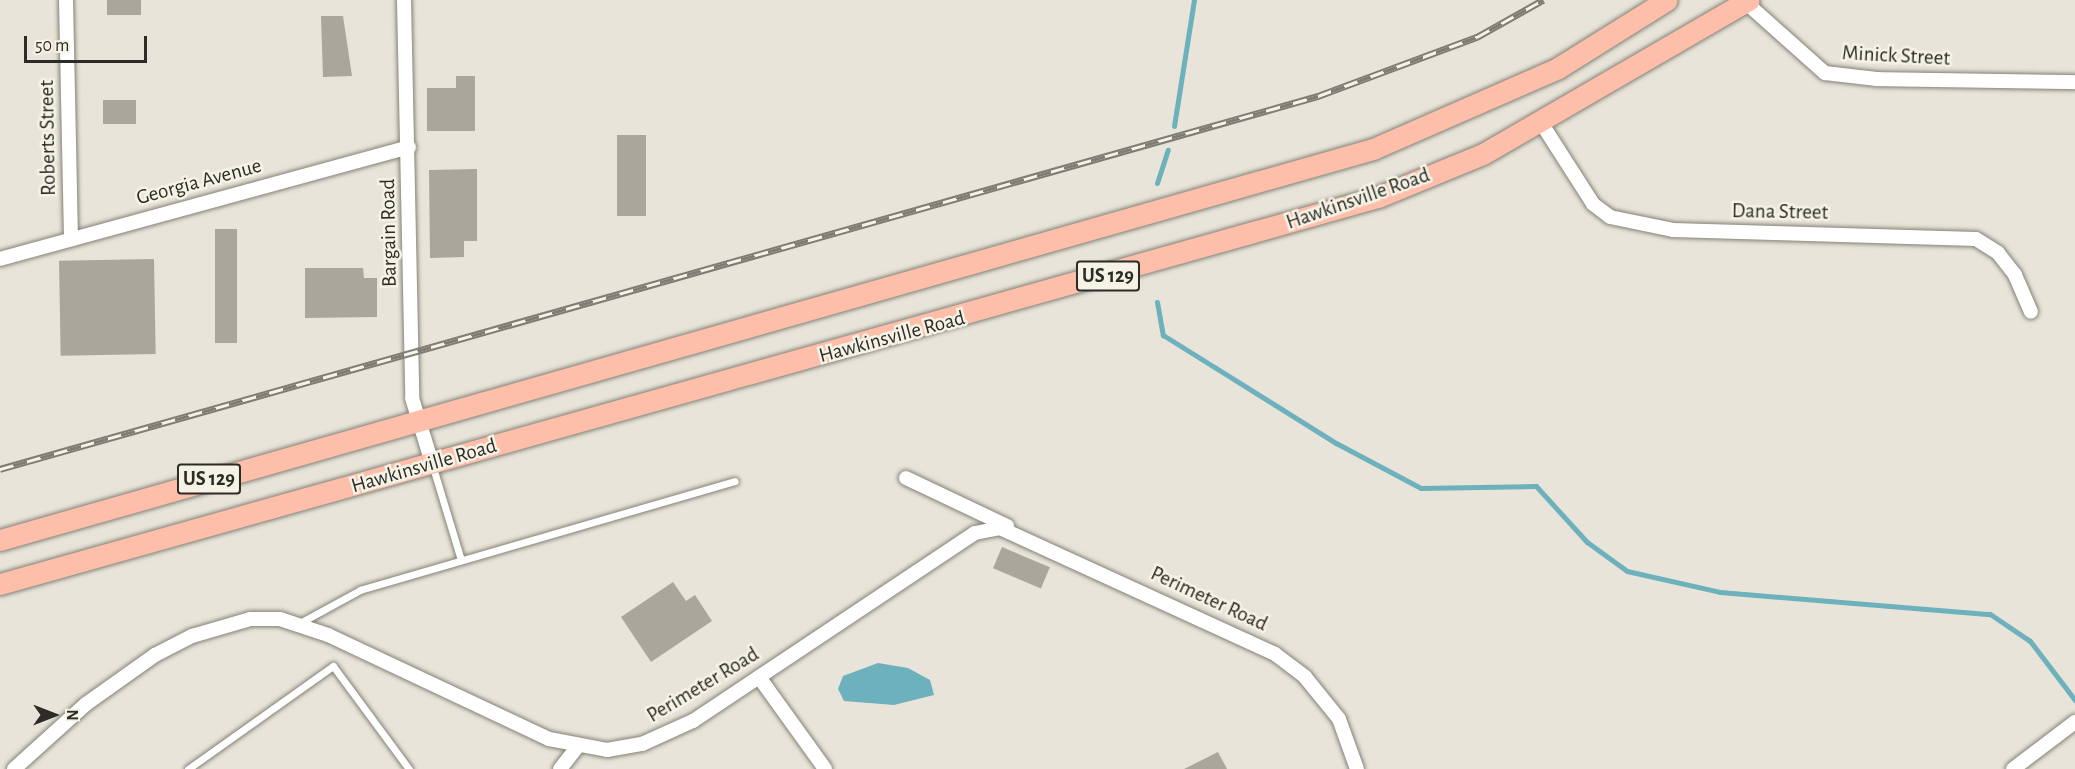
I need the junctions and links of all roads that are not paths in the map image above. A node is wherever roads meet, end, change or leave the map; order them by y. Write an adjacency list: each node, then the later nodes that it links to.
1 (66, 0): 8 (street, Roberts Street)
2 (404, 0): 7 (street, Bargain Road)
3 (1667, 0): 11 (main road, Hawkinsville Road / US 129)
4 (1746, 1): 5 (street, Minick Street); 6 (main road, Hawkinsville Road / US 129)
5 (2075, 82)
6 (1540, 121): 10 (street, Dana Street); 12 (main road, Hawkinsville Road / US 129)
7 (409, 147): 8 (street, Georgia Avenue); 11 (street, Bargain Road)
8 (71, 239): 9 (street, Georgia Avenue)
9 (0, 259)
10 (2031, 312)
11 (418, 418): 12 (street, Bargain Road); 16 (main road, Hawkinsville Road / US 129)
12 (432, 463): 17 (lane); 18 (main road, Hawkinsville Road / US 129)
13 (906, 478): 15 (street)
14 (734, 481): 17 (lane)
15 (1014, 530): 20 (street, Perimeter Road); 28 (street, Perimeter Road)
16 (0, 540)
17 (461, 560): 19 (lane)
18 (0, 584)
19 (298, 624): 22 (street, Perimeter Road); 23 (street, Perimeter Road)
20 (759, 677): 22 (street, Perimeter Road); 27 (street)
21 (2075, 722): 29 (street)
22 (577, 747): 26 (street)
23 (14, 769)
24 (188, 769): 25 (lane)
25 (409, 769)
26 (561, 769)
27 (825, 769)
28 (1357, 769)
29 (2013, 769)

